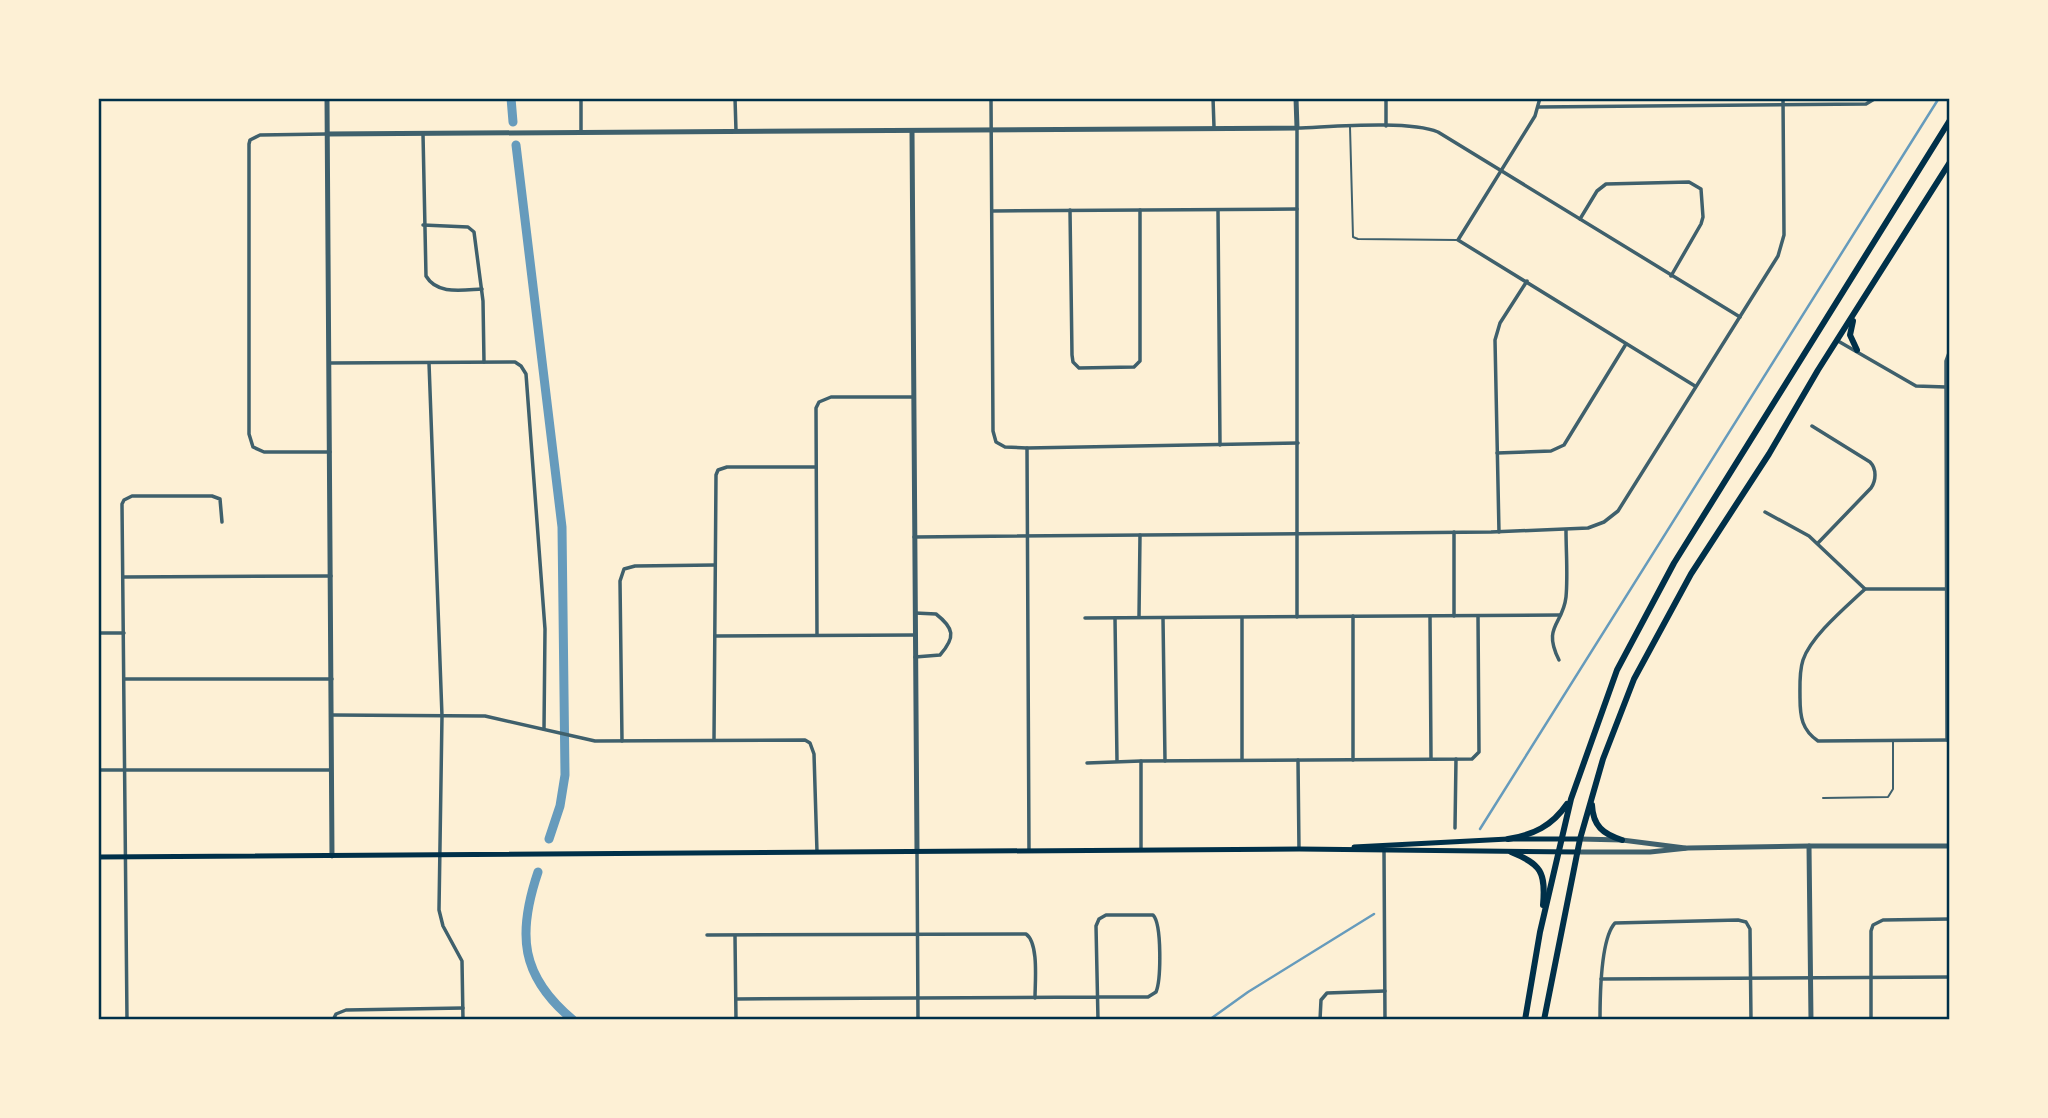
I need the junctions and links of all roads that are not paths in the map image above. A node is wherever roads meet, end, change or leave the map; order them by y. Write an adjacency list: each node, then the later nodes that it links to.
1 (327, 98): 22 (street)
2 (581, 98): 21 (street)
3 (735, 98): 20 (street)
4 (991, 98): 18 (street)
5 (1213, 98): 16 (street)
6 (1296, 98): 17 (street)
7 (1386, 98): 14 (street)
8 (1540, 98): 12 (street)
9 (1783, 98): 11 (street)
10 (1876, 98): 11 (street)
11 (1783, 105): 12 (street); 38 (street)
12 (1539, 107): 25 (street)
13 (1950, 120): 115 (main road)
14 (1386, 126): 15 (street); 25 (street)
15 (1349, 127): 17 (street); 33 (lane)
16 (1214, 128): 17 (street); 18 (street)
17 (1297, 128): 26 (street)
18 (992, 130): 19 (street); 30 (street)
19 (912, 131): 20 (street); 48 (street)
20 (736, 132): 21 (street)
21 (581, 133): 23 (street)
22 (327, 134): 23 (street); 44 (street); 53 (street)
23 (423, 135): 32 (street)
24 (1950, 162): 37 (main road)
25 (1500, 170): 31 (street); 33 (street)
26 (1297, 209): 29 (street); 50 (street)
27 (1070, 210): 28 (street); 28 (street); 30 (street)
28 (1140, 210): 29 (street)
29 (1218, 210): 51 (street)
30 (992, 211): 52 (street)
31 (1580, 219): 34 (street); 34 (street)
32 (423, 225): 36 (street); 36 (street)
33 (1458, 240): 35 (street)
34 (1671, 276): 38 (street)
35 (1527, 281): 40 (street); 54 (street)
36 (482, 289): 43 (street)
37 (1865, 298): 39 (main road); 41 (main road)
38 (1740, 317): 46 (street)
39 (1838, 341): 41 (street); 113 (main road)
40 (1627, 344): 46 (street); 54 (street)
41 (1857, 350): 47 (street)
42 (1950, 350): 47 (street)
43 (484, 362): 45 (street); 96 (street)
44 (330, 363): 45 (street); 53 (street)
45 (429, 363): 95 (street)
46 (1695, 386): 58 (street)
47 (1946, 387): 65 (street)
48 (914, 397): 55 (street); 64 (street)
49 (1812, 426): 66 (street)
50 (1298, 443): 51 (street); 59 (street)
51 (1220, 444): 52 (street)
52 (1027, 448): 63 (street)
53 (330, 452): 68 (street)
54 (1497, 453): 61 (street)
55 (815, 467): 67 (street); 86 (street)
56 (1765, 512): 66 (street)
57 (222, 522): 69 (street)
58 (1566, 530): 61 (street); 73 (street)
59 (1296, 532): 60 (street); 62 (street); 78 (street)
60 (1454, 532): 61 (street); 75 (street)
61 (1499, 532)
62 (1140, 535): 63 (street); 77 (street)
63 (1028, 536): 64 (street); 126 (street)
64 (914, 537): 72 (street)
65 (1948, 539): 71 (street)
66 (1817, 543): 70 (street)
67 (715, 565): 88 (street); 99 (street)
68 (331, 576): 69 (street); 93 (street)
69 (123, 577): 85 (street)
70 (1865, 589): 71 (street); 100 (street)
71 (1947, 589): 89 (street)
72 (915, 613): 87 (street); 90 (street)
73 (1560, 615): 76 (street); 91 (street)
74 (1430, 616): 75 (street); 79 (street); 101 (street)
75 (1454, 616): 76 (street)
76 (1478, 616): 102 (street)
77 (1139, 617): 81 (street); 82 (street)
78 (1297, 617): 79 (street); 83 (street)
79 (1353, 617): 105 (street)
80 (1085, 618): 81 (street)
81 (1115, 618): 106 (street)
82 (1163, 618): 83 (street); 108 (street)
83 (1242, 618): 103 (street)
84 (98, 633): 85 (street)
85 (124, 633): 92 (street)
86 (817, 634): 87 (street); 88 (street)
87 (915, 635): 90 (street)
88 (715, 636): 97 (street)
89 (1948, 639): 98 (street)
90 (915, 657): 128 (street)
91 (1559, 660)
92 (124, 679): 93 (street); 112 (street)
93 (332, 679): 94 (street)
94 (332, 715): 95 (street); 110 (street)
95 (442, 716): 96 (street); 133 (street)
96 (544, 730): 99 (street)
97 (714, 740): 99 (street); 129 (street)
98 (1948, 740): 100 (street)
99 (622, 741)
100 (1893, 741): 114 (lane)
101 (1431, 759): 102 (street); 105 (street)
102 (1456, 759): 116 (street)
103 (1242, 760): 104 (street); 108 (street)
104 (1298, 760): 105 (street); 125 (street)
105 (1353, 760)
106 (1117, 761): 107 (street); 109 (street)
107 (1141, 761): 108 (street); 127 (street)
108 (1165, 761)
109 (1087, 763)
110 (333, 769): 112 (street); 134 (street)
111 (98, 770): 112 (street)
112 (124, 770): 136 (street)
113 (1593, 789): 119 (main road); 120 (main road)
114 (1823, 798)
115 (1571, 799): 117 (main road); 118 (main road)
116 (1455, 828)
117 (1508, 839): 118 (main road); 123 (main road)
118 (1561, 839): 119 (main road); 131 (main road)
119 (1580, 839): 120 (street); 132 (main road)
120 (1622, 840): 124 (street)
121 (1809, 846): 122 (street); 124 (street); 143 (street)
122 (1950, 846)
123 (1384, 848): 125 (main road); 130 (main road); 147 (street)
124 (1688, 848): 132 (street)
125 (1299, 849): 127 (main road)
126 (1029, 850): 127 (main road); 128 (main road)
127 (1141, 850)
128 (917, 851): 129 (main road); 139 (street)
129 (817, 852): 133 (main road)
130 (1511, 852): 131 (main road); 138 (main road)
131 (1558, 852): 132 (main road); 138 (main road)
132 (1578, 852): 162 (main road)
133 (440, 855): 134 (main road); 152 (street)
134 (332, 856): 136 (main road)
135 (98, 857): 136 (main road)
136 (126, 857): 153 (street)
137 (1950, 919): 144 (street)
138 (1540, 932): 161 (main road)
139 (918, 934): 141 (street); 148 (street); 149 (street)
140 (707, 935): 141 (street)
141 (735, 936): 151 (street)
142 (1950, 977): 144 (street)
143 (1810, 978): 144 (street); 146 (street); 165 (street)
144 (1871, 978): 166 (street)
145 (1601, 979): 146 (street); 146 (street); 163 (street)
146 (1751, 979): 164 (street)
147 (1385, 991): 159 (street); 160 (street)
148 (918, 998): 149 (street); 151 (street); 157 (street)
149 (1035, 998): 150 (street)
150 (1098, 998): 150 (street); 158 (street)
151 (736, 999): 156 (street)
152 (463, 1008): 154 (street); 155 (street)
153 (127, 1020)
154 (333, 1020)
155 (463, 1020)
156 (736, 1020)
157 (918, 1020)
158 (1098, 1020)
159 (1320, 1020)
160 (1385, 1020)
161 (1525, 1020)
162 (1544, 1020)
163 (1600, 1020)
164 (1751, 1020)
165 (1811, 1020)
166 (1871, 1020)

